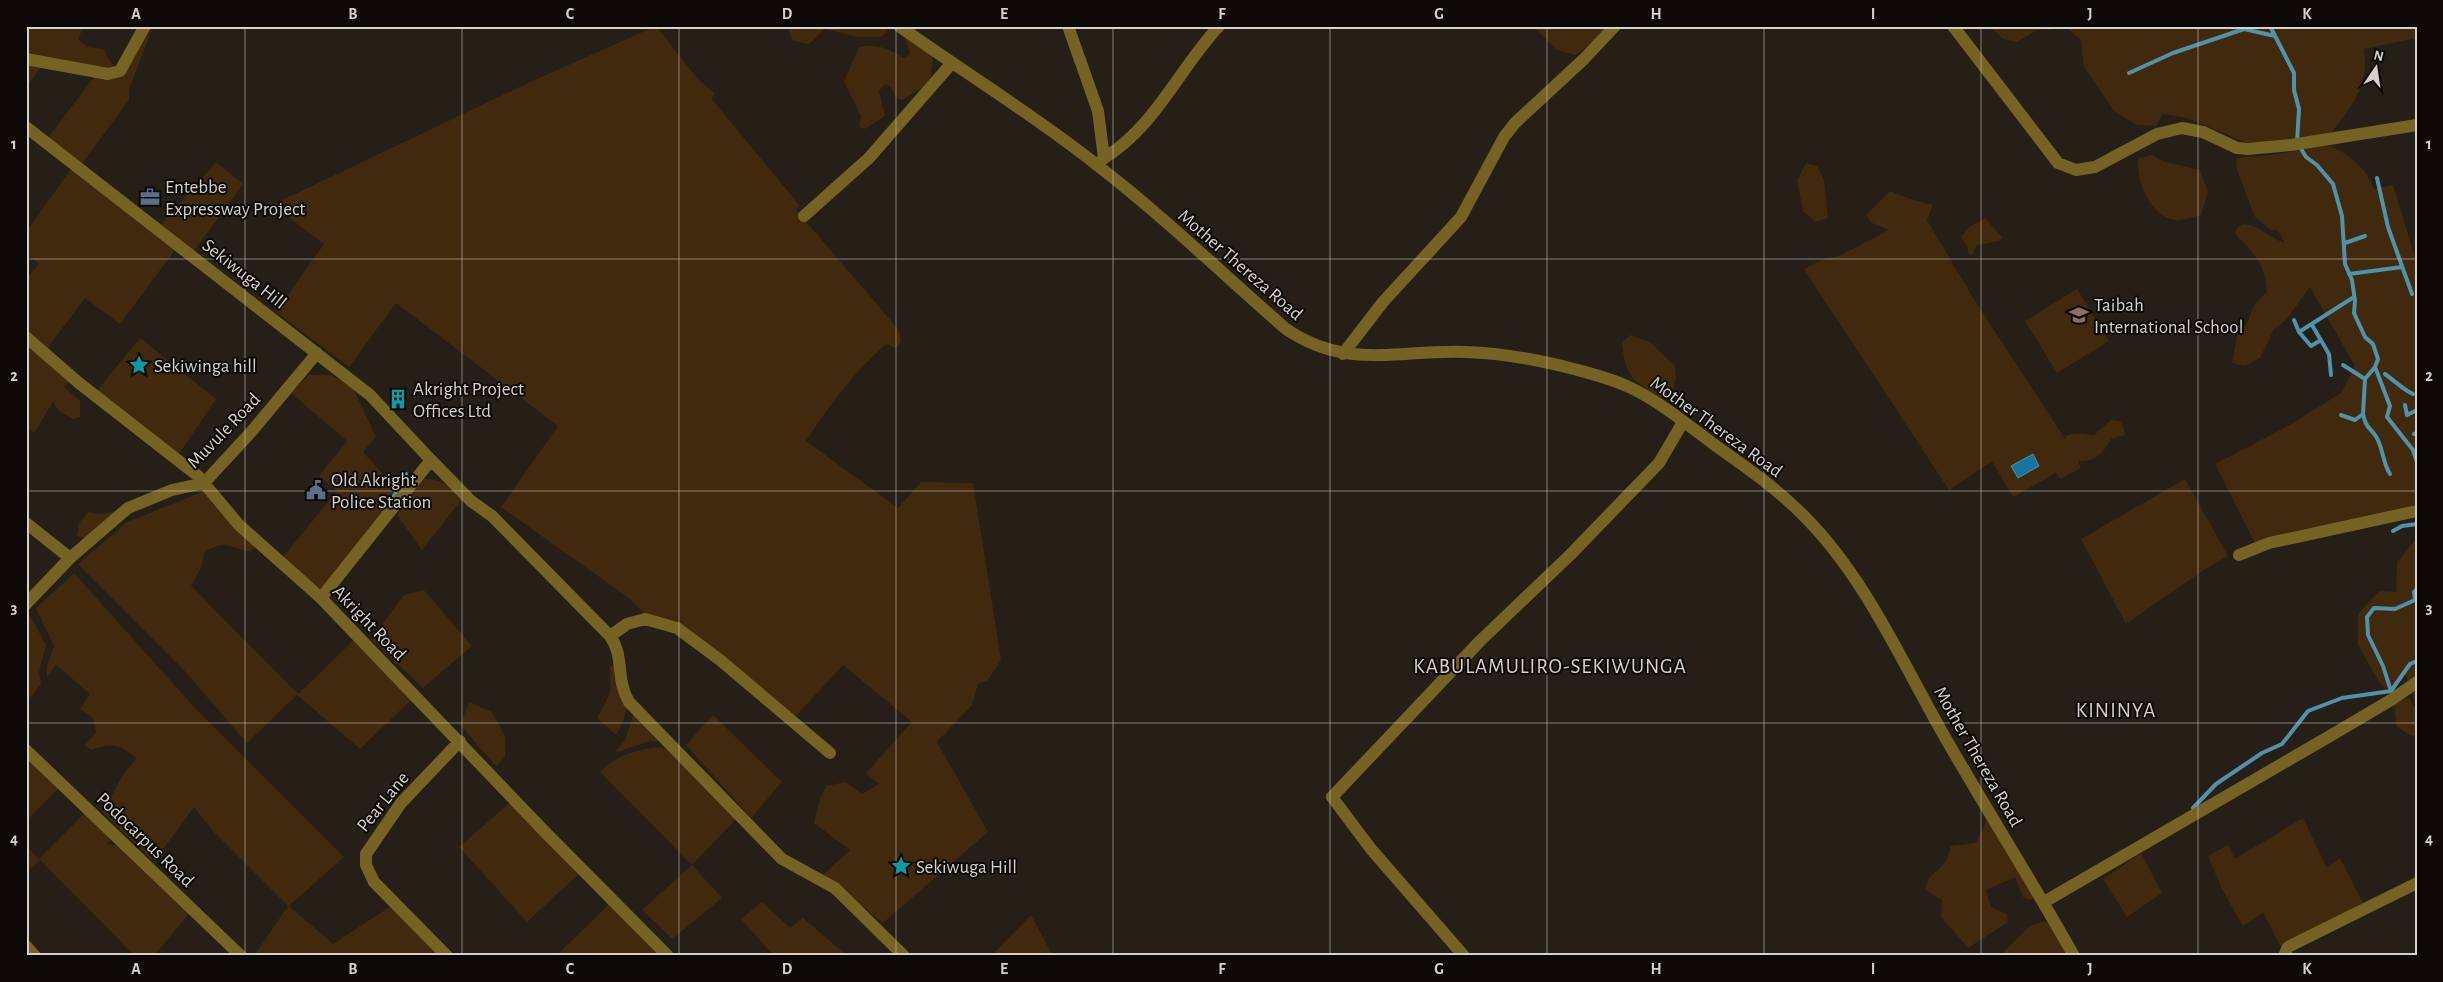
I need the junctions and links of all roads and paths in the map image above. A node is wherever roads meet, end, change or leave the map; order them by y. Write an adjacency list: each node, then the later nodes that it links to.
1 (145, 26): 7 (street)
2 (899, 26): 8 (street, Mother Thereza Road)
3 (1068, 26): 11 (street)
4 (1219, 26): 11 (street)
5 (1615, 26): 15 (street)
6 (1953, 26): 9 (street)
7 (26, 59)
8 (951, 64): 11 (street, Mother Thereza Road); 12 (street)
9 (2417, 125)
10 (26, 127): 14 (street, Sekiwuga Hill)
11 (1101, 161): 15 (street, Mother Thereza Road)
12 (804, 216)
13 (26, 337): 18 (street, Akright Road)
14 (317, 353): 17 (street, Sekiwuga Hill); 18 (street, Muvule Road)
15 (1344, 354): 16 (street, Mother Thereza Road)
16 (1683, 422): 31 (street, Mother Thereza Road); 38 (street)
17 (431, 460): 23 (street); 25 (street, Sekiwuga Hill)
18 (204, 483): 22 (street, Muvule Road); 23 (street, Akright Road)
19 (2416, 511): 21 (street)
20 (26, 523): 22 (street)
21 (2239, 555)
22 (70, 558): 24 (street, Muvule Road)
23 (321, 598): 27 (street, Akright Road)
24 (26, 604)
25 (610, 636): 29 (street); 37 (street)
26 (2417, 682): 31 (street)
27 (460, 741): 35 (street, Pear Lane); 36 (street, Akright Road)
28 (26, 750): 34 (street, Podocarpus Road)
29 (830, 753)
30 (2417, 883): 40 (street)
31 (2044, 902): 39 (street, Mother Thereza Road)
32 (26, 946): 33 (street)
33 (35, 956)
34 (241, 956)
35 (447, 956)
36 (668, 956)
37 (904, 956)
38 (1464, 956)
39 (2074, 956)
40 (2284, 956)

